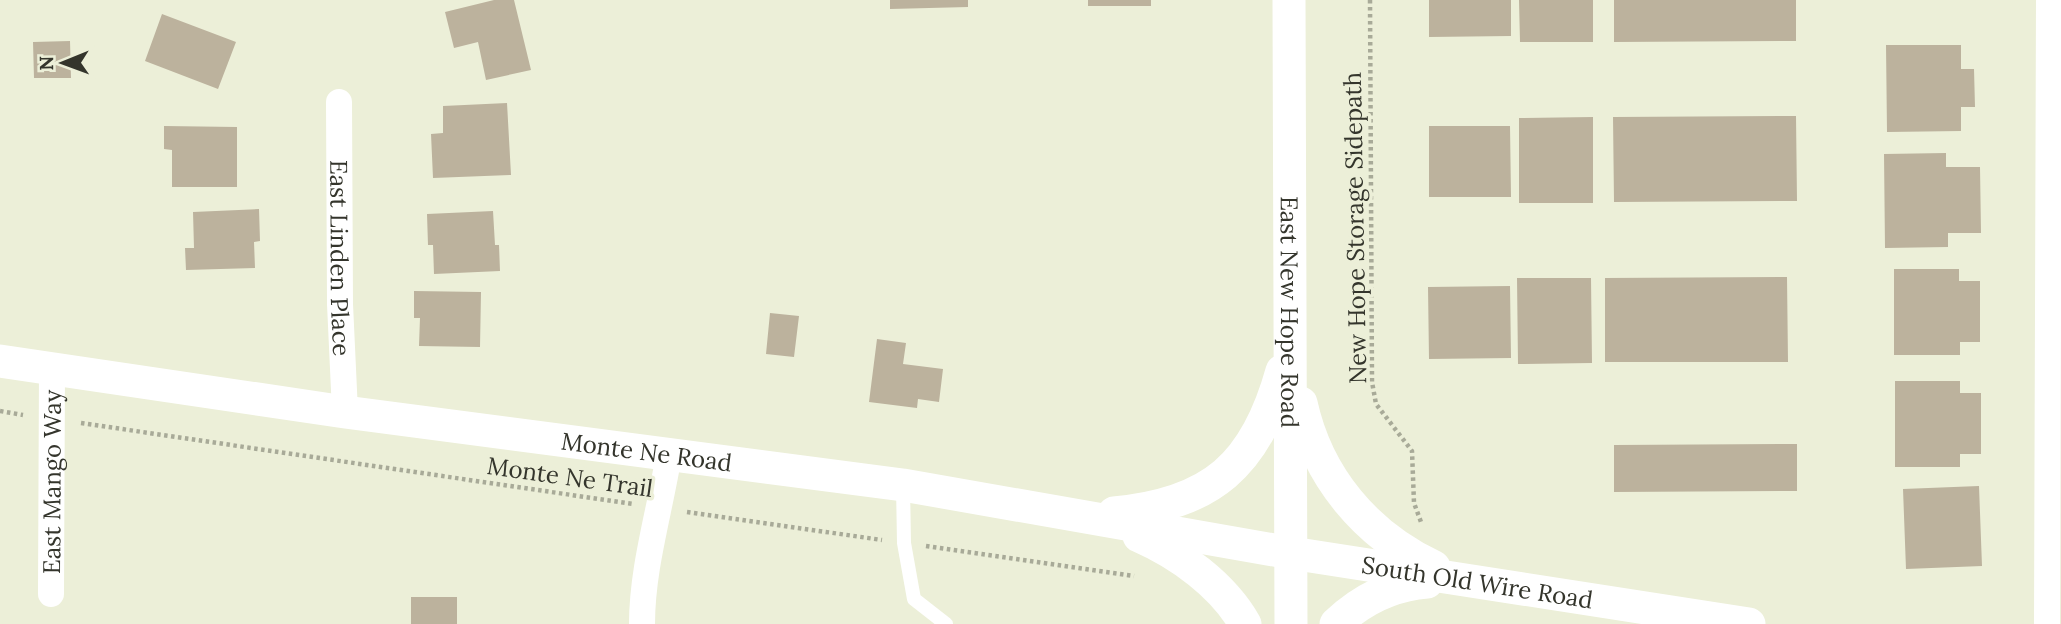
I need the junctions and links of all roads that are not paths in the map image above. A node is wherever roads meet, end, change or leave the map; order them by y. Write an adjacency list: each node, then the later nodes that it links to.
1 (1289, 0): 4 (street, East New Hope Road)
2 (2049, 0): 21 (street)
3 (340, 102): 7 (street, East Linden Place)
4 (1290, 331): 10 (street); 11 (street, East New Hope Road); 12 (street)
5 (0, 361): 6 (street, Monte Ne Road)
6 (52, 369): 7 (street, Monte Ne Road); 13 (street, East Mango Way)
7 (345, 412): 8 (street, Monte Ne Road)
8 (669, 454): 9 (street, Monte Ne Road); 15 (street)
9 (903, 485): 10 (street, Monte Ne Road); 16 (lane)
10 (1067, 514): 11 (street, Monte Ne Road); 17 (street)
11 (1291, 553): 12 (street, South Old Wire Road); 18 (street, East New Hope Road)
12 (1465, 581): 14 (street, South Old Wire Road); 19 (street)
13 (51, 594)
14 (1627, 615): 20 (street, South Old Wire Road)
15 (642, 624)
16 (946, 624)
17 (1245, 624)
18 (1292, 624)
19 (1336, 624)
20 (1749, 624)
21 (2047, 624)

